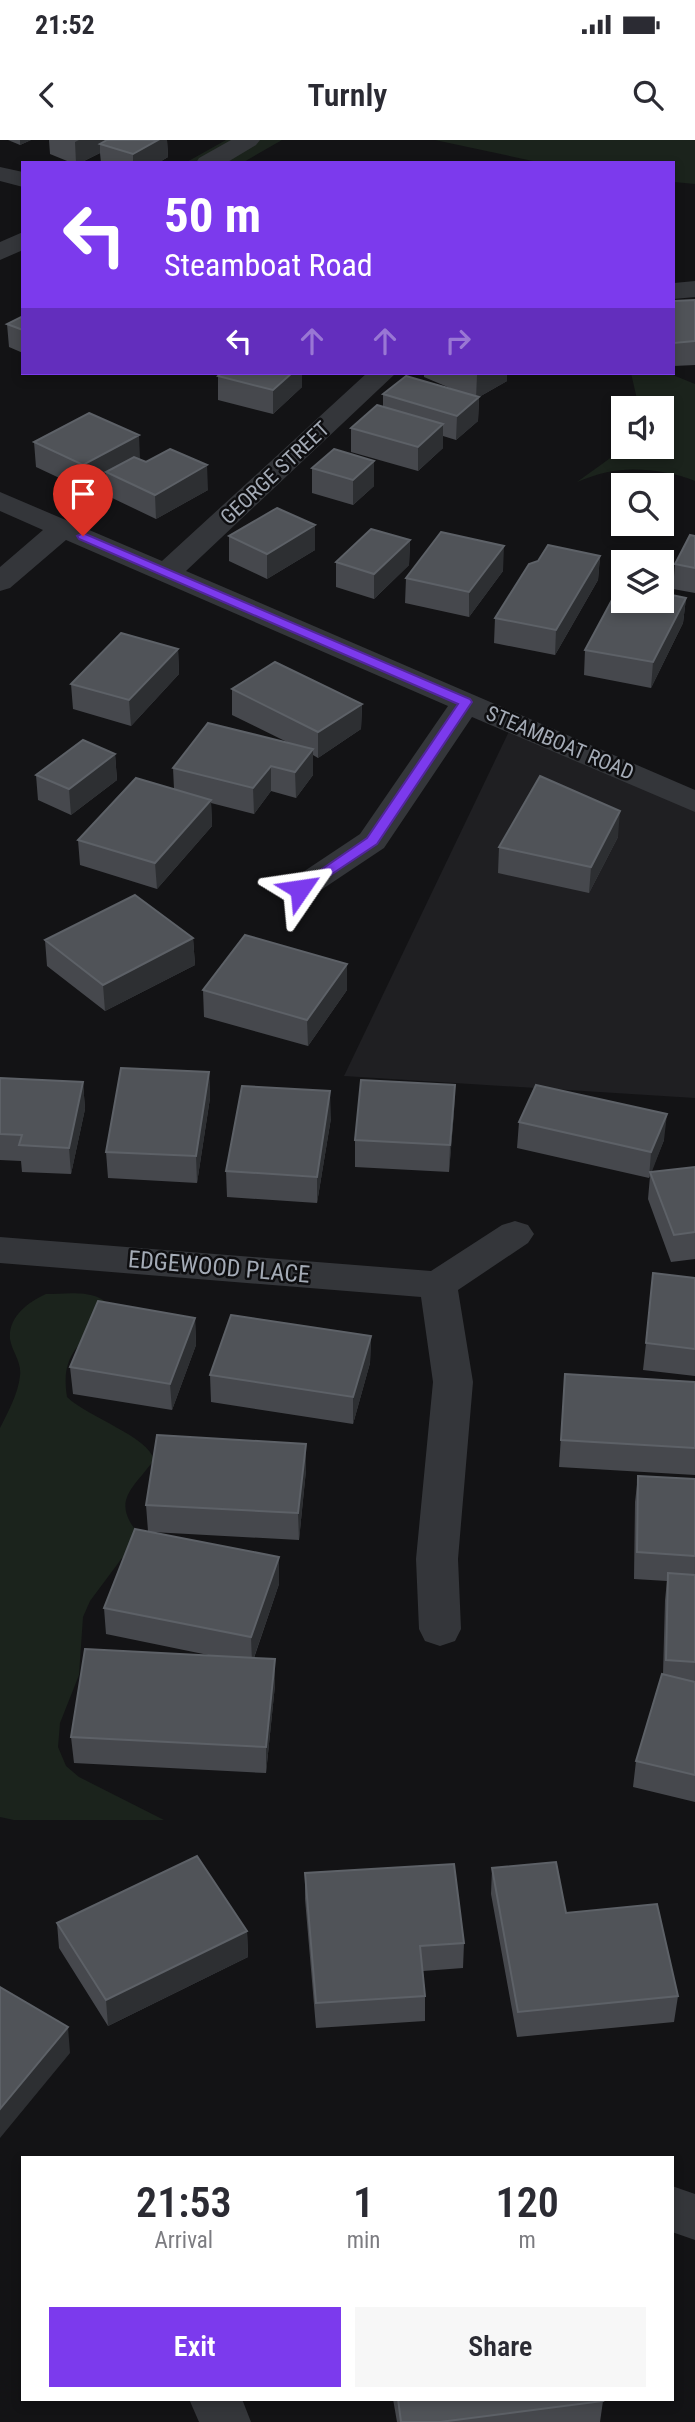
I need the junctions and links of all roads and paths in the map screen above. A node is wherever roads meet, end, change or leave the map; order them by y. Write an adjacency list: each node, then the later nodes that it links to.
1 (248, 140): 2 (street)
2 (211, 161)
3 (0, 174): 4 (street)
4 (21, 179)
5 (21, 241): 6 (street)
6 (0, 252)
7 (695, 289): 8 (street)
8 (675, 290)
9 (381, 375): 12 (street, GEORGE STREET)
10 (0, 501): 11 (street, STEAMBOAT ROAD)
11 (63, 528): 12 (street, STEAMBOAT ROAD); 13 (street)
12 (167, 572): 14 (street, STEAMBOAT ROAD)
13 (0, 582)
14 (466, 702): 15 (street, STEAMBOAT ROAD); 16 (street)
15 (695, 802)
16 (300, 889)
17 (515, 1234): 19 (street)
18 (0, 1250): 19 (street, EDGEWOOD PLACE)
19 (438, 1284): 20 (street)
20 (440, 1629)
21 (674, 2210): 22 (street)
22 (695, 2217)
23 (216, 2401): 24 (street)
24 (225, 2422)

